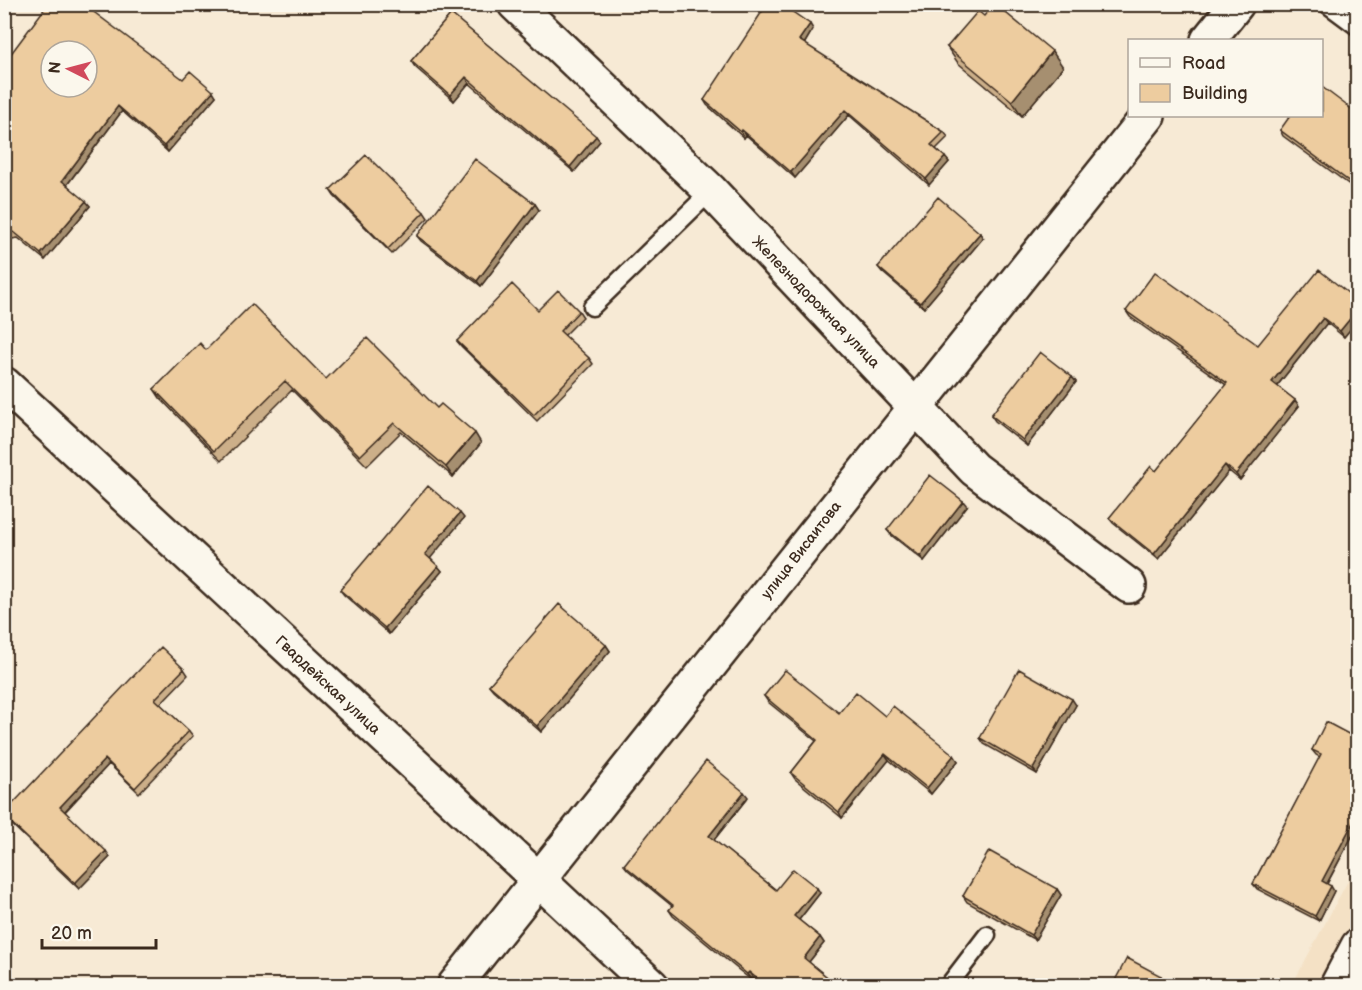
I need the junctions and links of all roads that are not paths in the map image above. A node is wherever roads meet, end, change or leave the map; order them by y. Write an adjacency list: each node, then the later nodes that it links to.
1 (515, 4): 7 (street, Железнодорожная улица)
2 (1237, 4): 5 (street)
3 (1328, 4): 4 (lane)
4 (1358, 27)
5 (1209, 39)
6 (1147, 117): 10 (street, улица Висаитова)
7 (711, 191): 8 (lane); 10 (street, Железнодорожная улица)
8 (592, 307)
9 (4, 384): 12 (street, Гвардейская улица)
10 (915, 406): 11 (street, Железнодорожная улица); 12 (street, улица Висаитова)
11 (1129, 586)
12 (540, 881): 15 (street, улица Висаитова); 16 (street, Гвардейская улица)
13 (987, 935): 17 (lane)
14 (1358, 946): 18 (street)
15 (454, 986)
16 (652, 986)
17 (948, 986)
18 (1337, 986)

